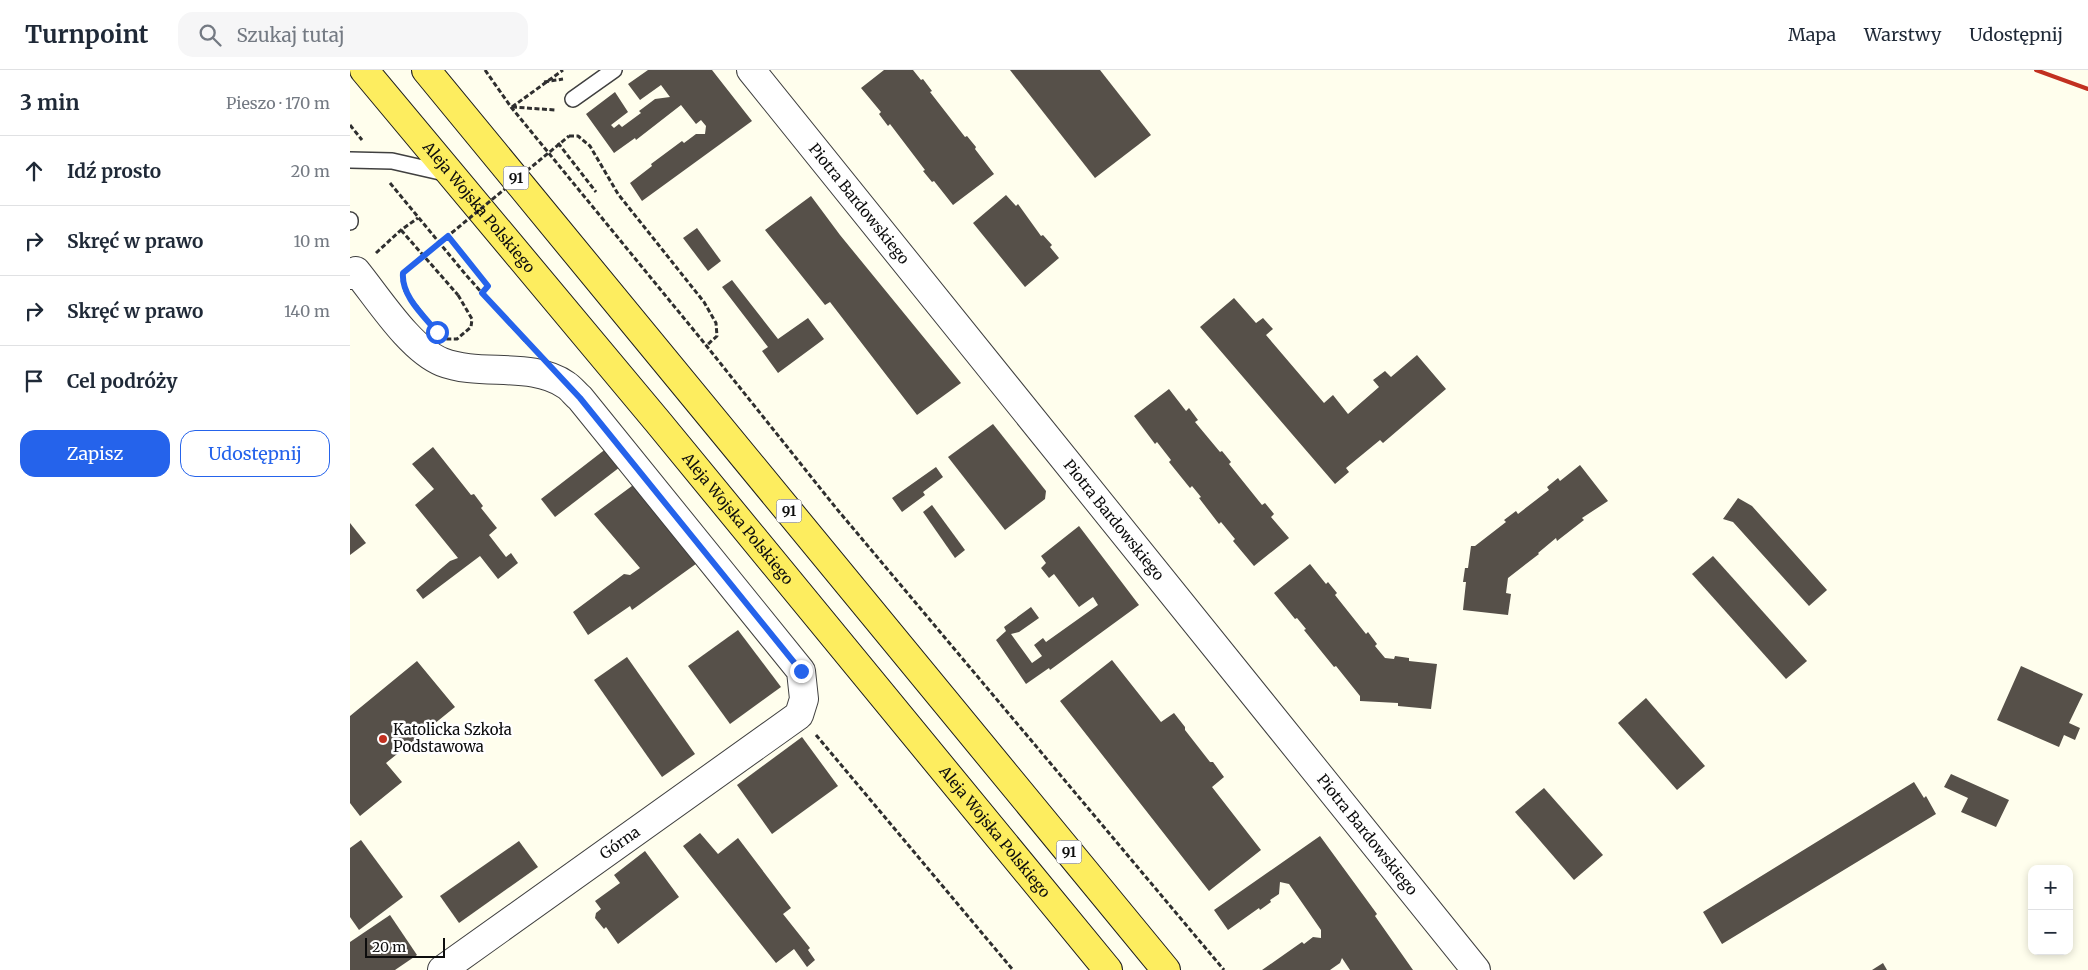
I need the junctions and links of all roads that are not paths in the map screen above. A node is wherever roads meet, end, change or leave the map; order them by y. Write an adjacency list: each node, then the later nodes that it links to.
1 (364, 70): 7 (main road, Aleja Wojska Polskiego)
2 (426, 70): 11 (main road, 91)
3 (614, 70): 5 (lane)
4 (751, 70): 12 (street, Piotra Bardowskiego)
5 (573, 99)
6 (350, 160): 7 (lane)
7 (452, 174): 10 (main road, Aleja Wojska Polskiego)
8 (353, 273): 9 (street, Górna)
9 (442, 970)
10 (1108, 970)
11 (1166, 970)
12 (1476, 970)

